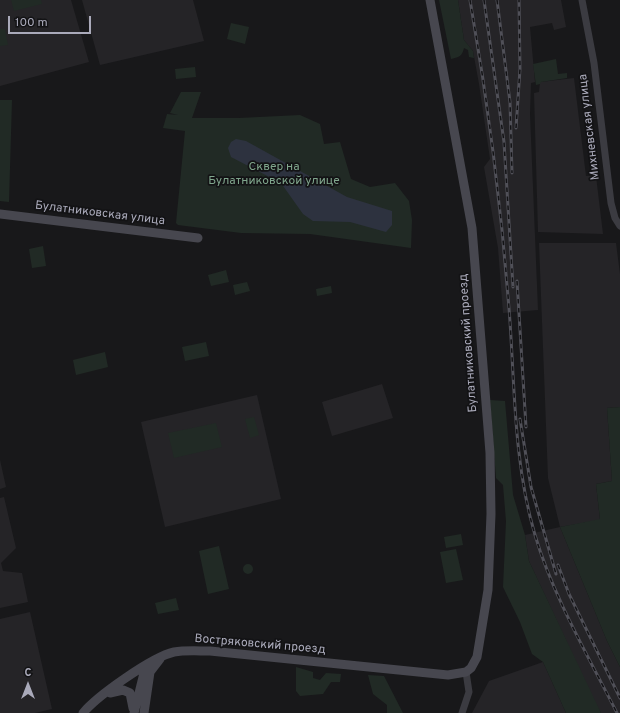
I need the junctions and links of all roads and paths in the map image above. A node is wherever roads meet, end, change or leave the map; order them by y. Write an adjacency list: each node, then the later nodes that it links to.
1 (430, 0): 8 (street, Булатниковский проезд)
2 (582, 0): 4 (street, Михневская улица)
3 (0, 214): 5 (street, Булатниковская улица)
4 (620, 226)
5 (198, 238)
6 (163, 656): 7 (street, Востряковский проезд); 8 (street, Востряковский проезд); 9 (street)
7 (143, 669): 9 (street); 10 (street, Востряковский проезд); 12 (street)
8 (467, 675): 14 (street, Булатниковский проезд)
9 (147, 690): 13 (street)
10 (104, 695): 11 (street, Востряковский проезд); 12 (street)
11 (83, 713)
12 (134, 713)
13 (144, 713)
14 (462, 713)

